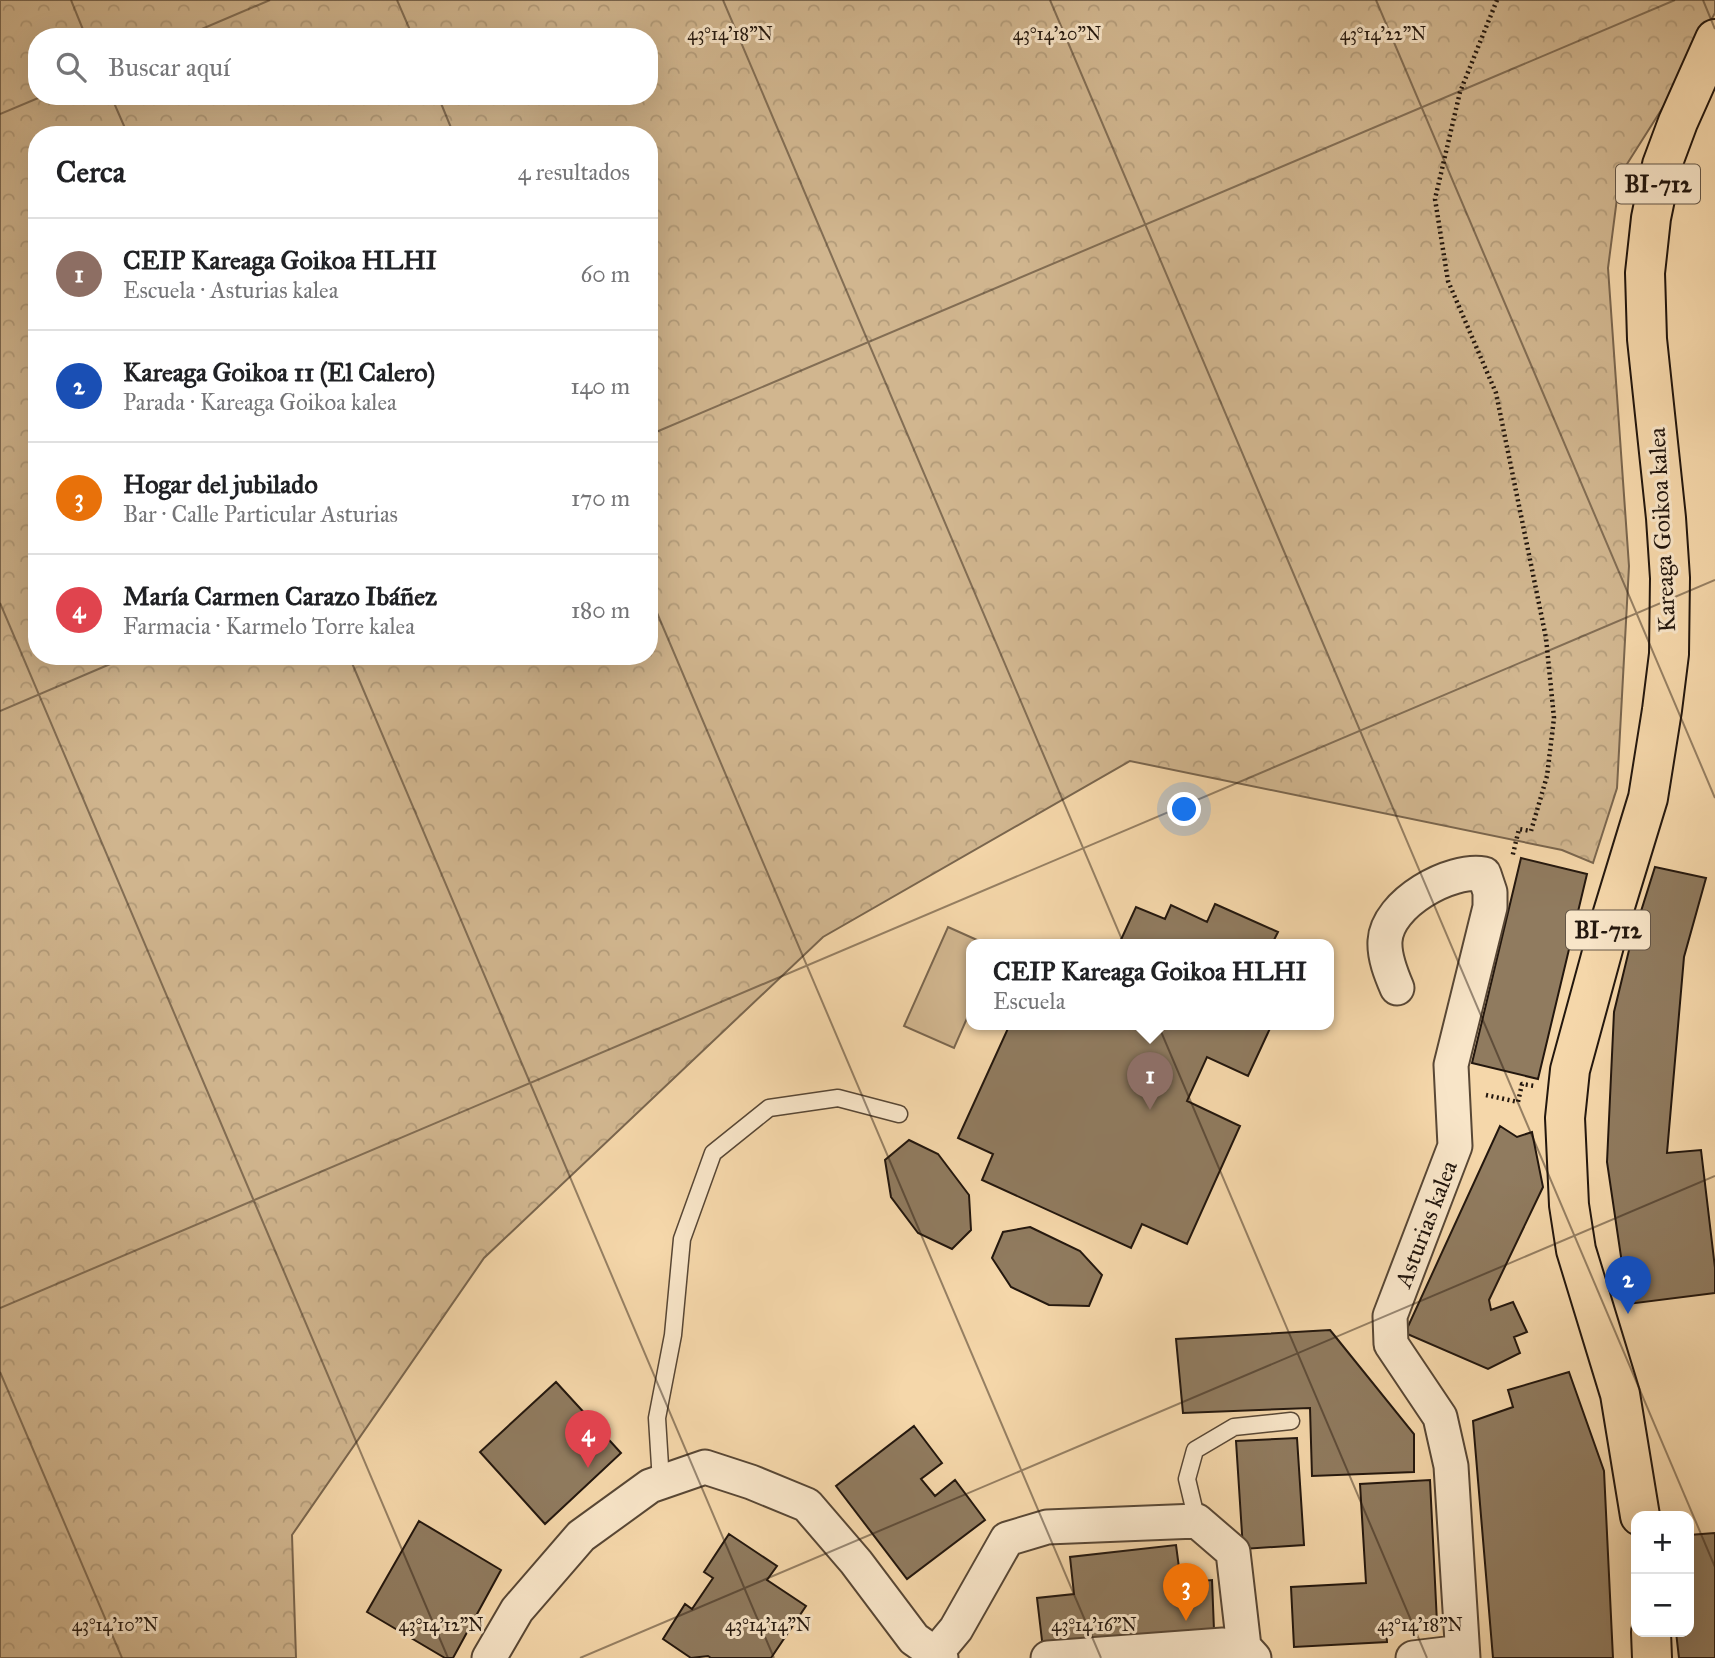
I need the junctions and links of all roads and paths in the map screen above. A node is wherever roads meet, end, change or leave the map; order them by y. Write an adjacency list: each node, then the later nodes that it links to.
1 (1497, 0): 3 (path)
2 (1715, 39): 10 (main road, Kareaga Goikoa kalea / BI-712)
3 (1510, 869)
4 (1397, 988): 5 (street, Asturias kalea)
5 (1452, 1087): 6 (path); 14 (street, Asturias kalea)
6 (1539, 1087)
7 (899, 1114): 9 (lane)
8 (1291, 1421): 11 (lane)
9 (661, 1482): 15 (street); 16 (street)
10 (1639, 1511)
11 (1198, 1521): 15 (street); 18 (street)
12 (1651, 1637): 20 (main road)
13 (1223, 1645): 17 (street)
14 (1462, 1655): 19 (street)
15 (939, 1656)
16 (489, 1658)
17 (1048, 1658)
18 (1254, 1658)
19 (1413, 1658)
20 (1652, 1658)

